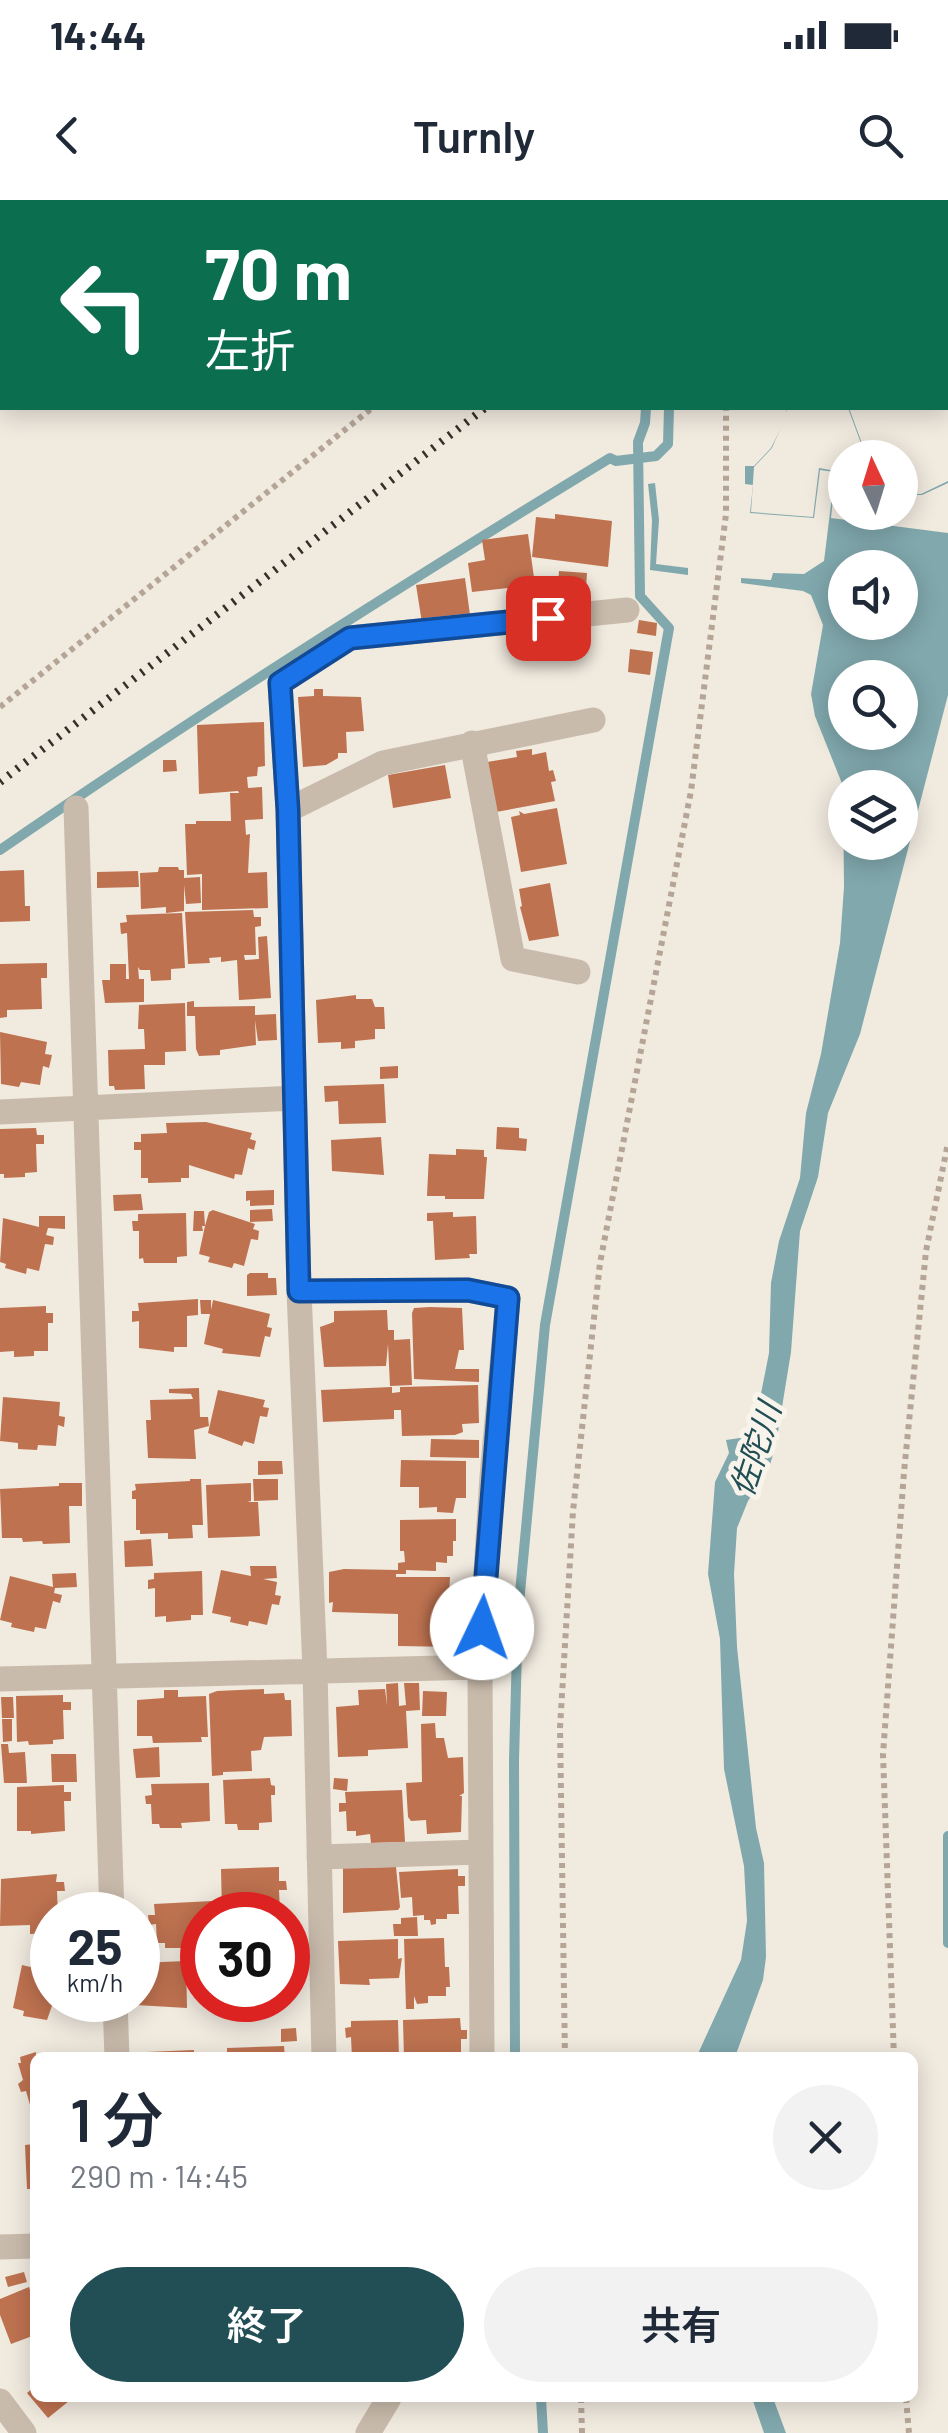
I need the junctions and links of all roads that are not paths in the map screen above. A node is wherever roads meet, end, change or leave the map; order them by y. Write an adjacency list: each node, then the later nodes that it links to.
1 (627, 610): 5 (street)
2 (593, 720): 3 (street)
3 (472, 744): 5 (street); 6 (street)
4 (76, 808): 8 (street)
5 (288, 810): 7 (street)
6 (578, 972)
7 (294, 1098): 8 (street); 10 (street)
8 (86, 1109): 9 (street); 13 (street)
9 (0, 1112)
10 (299, 1291): 11 (street); 12 (street)
11 (480, 1667): 12 (street); 15 (street)
12 (315, 1670): 13 (street); 16 (street)
13 (104, 1676): 14 (street); 17 (street)
14 (0, 1679)
15 (481, 1852): 16 (street); 21 (street)
16 (319, 1857): 20 (street)
17 (111, 1892)
18 (116, 2022): 19 (street)
19 (117, 2052)
20 (324, 2052)
21 (482, 2052)
22 (30, 2246): 23 (street)
23 (0, 2247)
24 (0, 2401): 26 (street)
25 (386, 2402): 27 (street)
26 (24, 2433)
27 (368, 2433)

